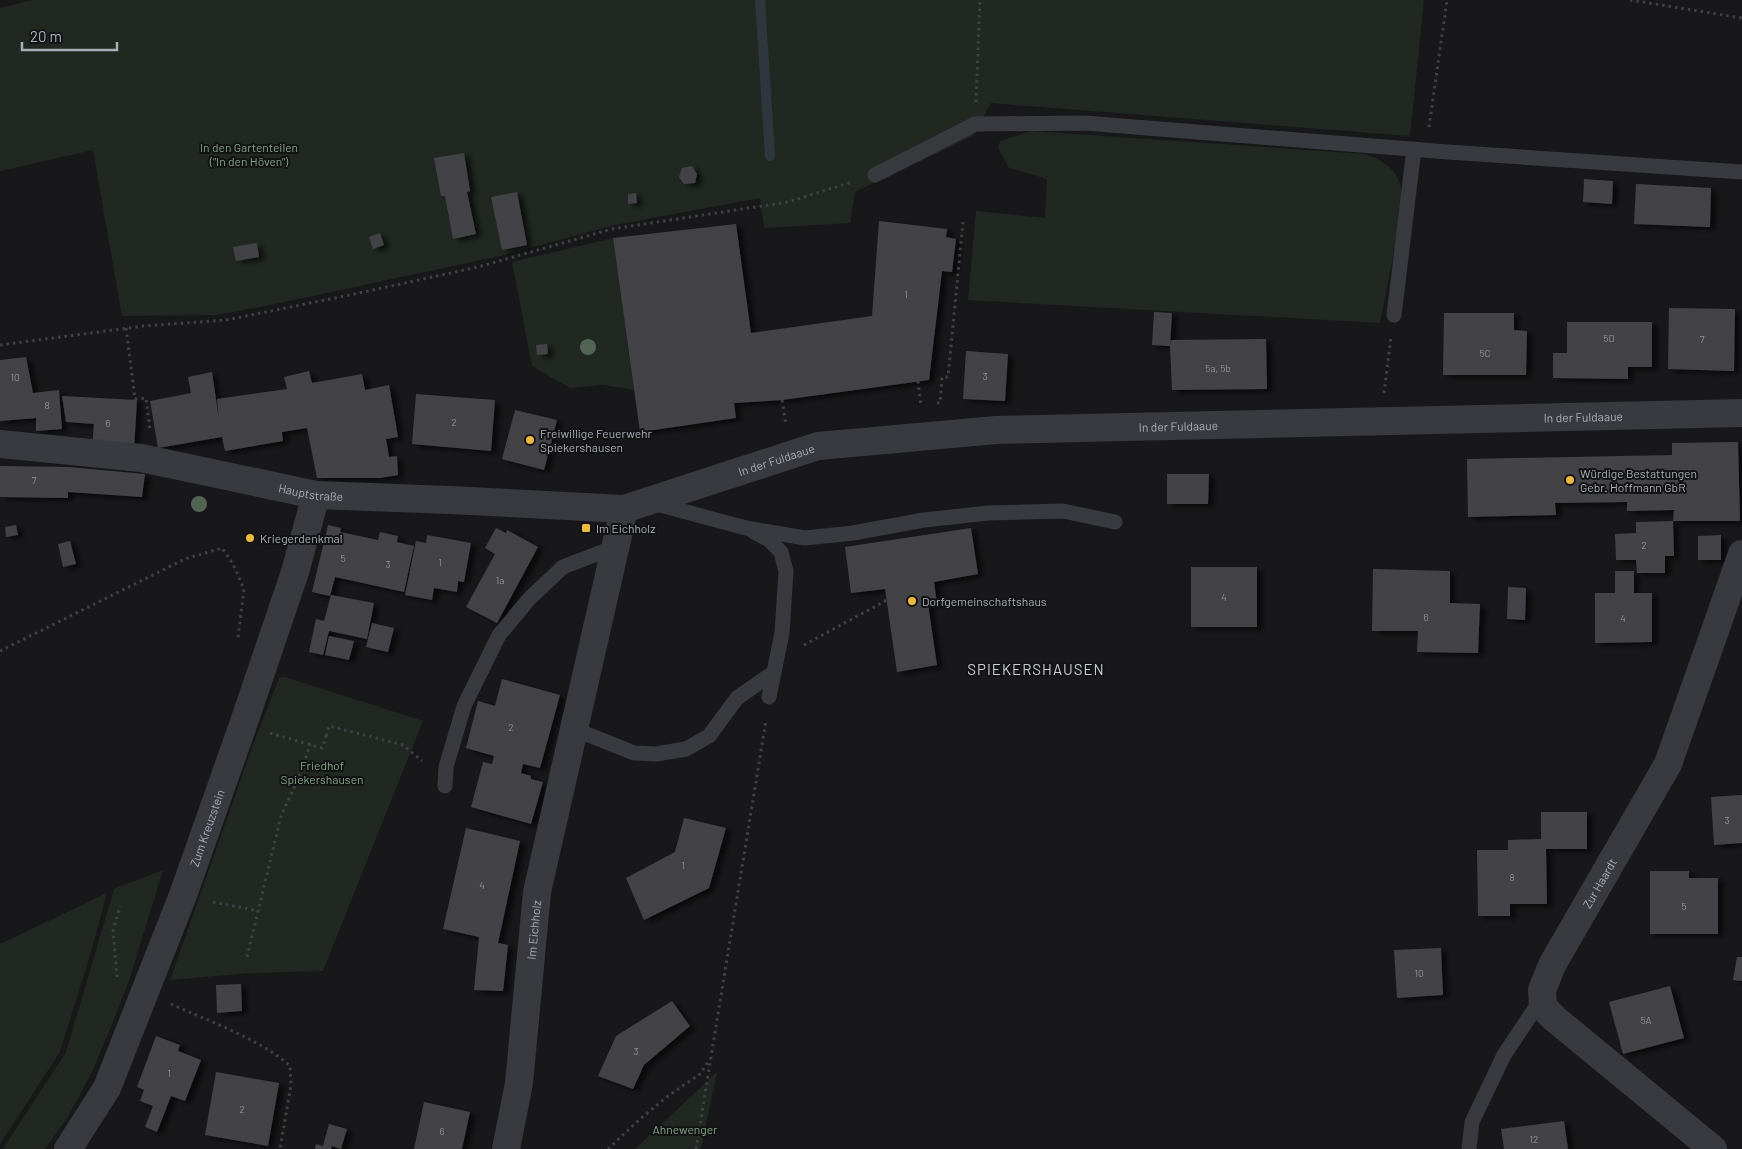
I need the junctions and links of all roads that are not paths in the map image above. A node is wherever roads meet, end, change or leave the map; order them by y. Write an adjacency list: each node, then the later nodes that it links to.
1 (1420, 150): 2 (lane); 3 (lane); 4 (lane)
2 (1742, 172)
3 (875, 175)
4 (1394, 315)
5 (1742, 413): 8 (street, In der Fuldaaue)
6 (0, 444): 7 (street, Hauptstraße)
7 (316, 495): 8 (street, Hauptstraße); 18 (street, Zum Kreuzstein)
8 (635, 505): 10 (lane); 11 (street, Im Eichholz)
9 (1115, 522): 10 (lane)
10 (746, 528): 13 (lane)
11 (615, 547): 15 (street, Im Eichholz); 16 (lane)
12 (1742, 554): 17 (street, Zur Haardt)
13 (773, 673): 14 (lane); 15 (lane)
14 (769, 697)
15 (574, 729): 19 (street, Im Eichholz)
16 (445, 786)
17 (1542, 998): 20 (lane); 21 (street)
18 (68, 1149)
19 (506, 1149)
20 (1469, 1149)
21 (1713, 1149)

